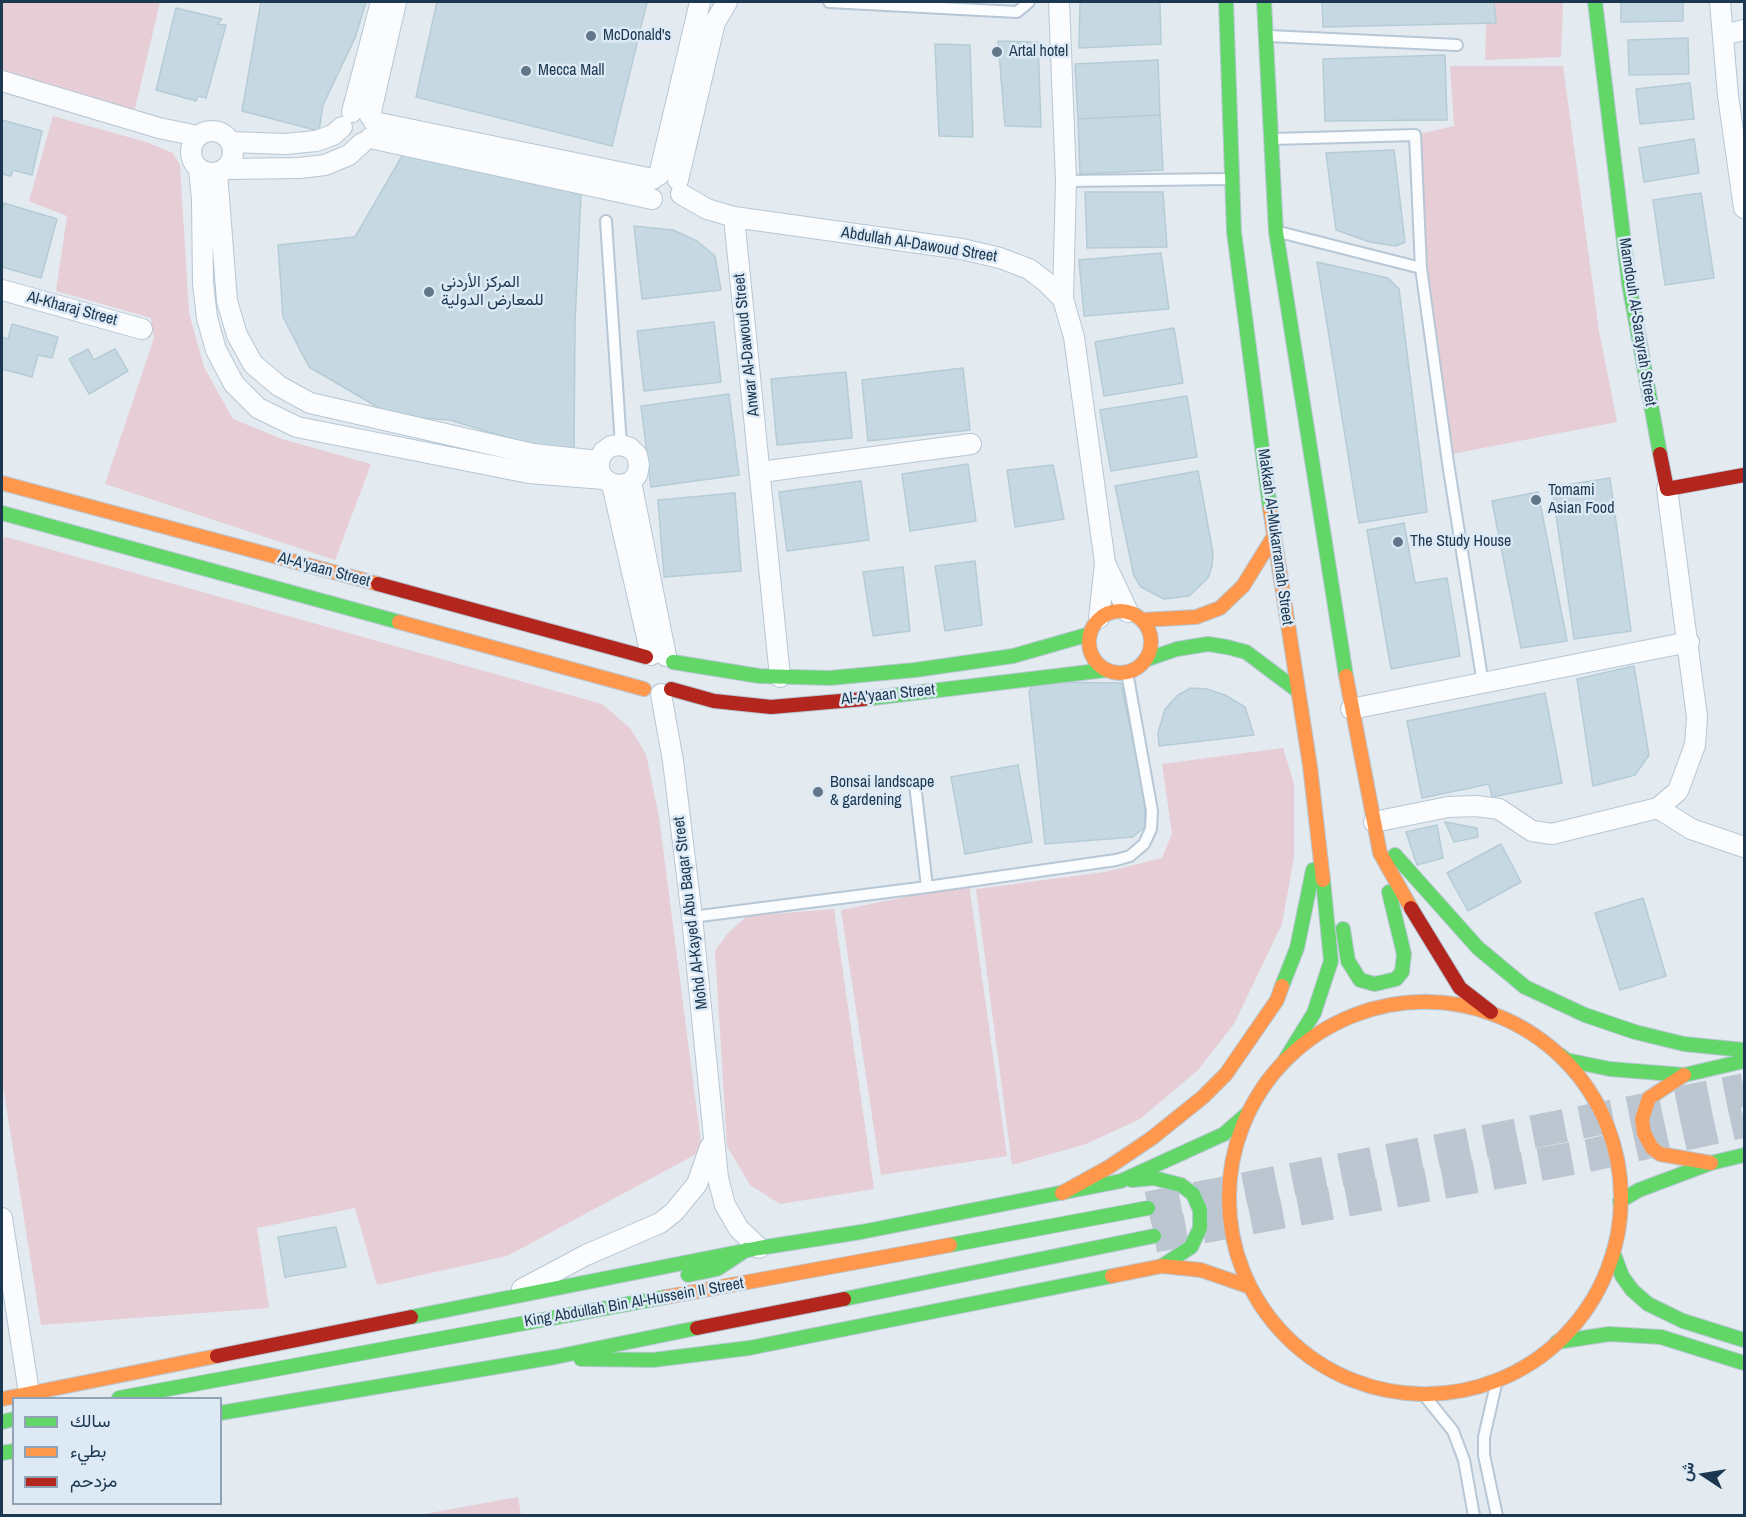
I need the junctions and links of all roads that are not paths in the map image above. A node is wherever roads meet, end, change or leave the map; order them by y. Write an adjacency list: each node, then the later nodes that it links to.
1 (381, 2): 17 (street)
2 (396, 2): 17 (street)
3 (700, 2): 21 (street)
4 (727, 2): 24 (street)
5 (829, 2): 6 (lane)
6 (1029, 2)
7 (1059, 2): 23 (street)
8 (1226, 2): 22 (main road, Makkah Al-Mukarramah Street)
9 (1264, 2): 14 (main road)
10 (1595, 2): 40 (main road, Mamdouh Al-Sarayrah Street)
11 (1720, 2): 13 (street)
12 (1744, 30): 13 (street)
13 (1723, 35): 26 (street)
14 (1265, 36): 15 (lane); 18 (main road)
15 (1457, 45)
16 (2, 81): 20 (street)
17 (362, 126): 19 (street); 20 (street); 21 (street); 25 (street)
18 (1269, 139): 29 (main road); 30 (lane)
19 (231, 142): 20 (street); 20 (street)
20 (206, 160): 38 (street); 38 (street)
21 (656, 177): 24 (street); 25 (street)
22 (1230, 179): 23 (lane); 42 (main road, Makkah Al-Mukarramah Street)
23 (1066, 181): 32 (street)
24 (680, 187): 25 (street); 27 (street, Abdullah Al-Dawoud Street)
25 (652, 199)
26 (1744, 208)
27 (734, 217): 32 (street, Abdullah Al-Dawoud Street); 36 (street, Anwar Al-Dawoud Street)
28 (606, 221): 35 (lane)
29 (1276, 232): 30 (lane); 55 (main road)
30 (1421, 268): 52 (lane)
31 (2, 290): 33 (street, Al-Kharaj Street)
32 (1063, 299): 43 (street)
33 (142, 329)
34 (971, 444): 36 (street)
35 (621, 445): 38 (street); 38 (street)
36 (761, 472): 51 (street, Anwar Al-Dawoud Street)
37 (1744, 475): 40 (main road)
38 (611, 477): 48 (street)
39 (2, 483): 48 (main road, Al-A'yaan Street)
40 (1667, 489): 46 (street, Mamdouh Al-Sarayrah Street)
41 (2, 515): 53 (main road, Al-A'yaan Street)
42 (1274, 536): 44 (main road); 54 (main road, Makkah Al-Mukarramah Street)
43 (1105, 563): 44 (street); 45 (street)
44 (1135, 616): 45 (main road); 47 (main road)
45 (1095, 626): 49 (main road); 51 (main road, Al-A'yaan Street)
46 (1689, 642): 52 (street); 58 (street, Mamdouh Al-Sarayrah Street)
47 (1145, 660): 50 (main road); 54 (main road)
48 (652, 662): 51 (main road, Al-A'yaan Street); 53 (main road); 53 (main road)
49 (1106, 670): 50 (main road); 53 (main road, Al-A'yaan Street)
50 (1127, 672): 63 (lane)
51 (780, 677)
52 (1483, 684): 55 (street)
53 (658, 690): 64 (street, Mohd Al-Kayed Abu Baqar Street)
54 (1298, 691): 56 (main road, Makkah Al-Mukarramah Street)
55 (1351, 709): 59 (main road)
56 (1310, 766): 60 (main road, Makkah Al-Mukarramah Street); 62 (main road)
57 (915, 784): 63 (lane)
58 (1658, 808): 59 (street); 61 (street)
59 (1375, 828): 62 (main road); 67 (main road)
60 (1318, 840): 68 (main road, Makkah Al-Mukarramah Street); 76 (main road)
61 (1744, 847)
62 (1380, 853): 65 (main road)
63 (927, 886): 64 (lane)
64 (692, 917): 72 (street, Mohd Al-Kayed Abu Baqar Street)
65 (1491, 1012): 66 (main road); 68 (main road)
66 (1550, 1047): 70 (main road); 77 (main road)
67 (1744, 1050)
68 (1285, 1060): 71 (main road)
69 (1744, 1061): 70 (main road)
70 (1684, 1075): 74 (main road)
71 (1248, 1113): 75 (main road); 84 (main road)
72 (712, 1133): 81 (street, Mohd Al-Kayed Abu Baqar Street); 85 (street, Mohd Al-Kayed Abu Baqar Street)
73 (1744, 1155): 74 (main road)
74 (1711, 1162): 77 (main road)
75 (1121, 1181): 76 (main road, King Abdullah Bin Al-Hussein II Street); 83 (main road)
76 (1062, 1193): 81 (main road, King Abdullah Bin Al-Hussein II Street)
77 (1620, 1201): 82 (main road)
78 (1148, 1208): 86 (main road, King Abdullah Bin Al-Hussein II Street)
79 (2, 1218): 92 (street)
80 (1154, 1236): 89 (main road, King Abdullah Bin Al-Hussein II Street)
81 (752, 1249): 85 (main road, King Abdullah Bin Al-Hussein II Street); 86 (main road)
82 (1613, 1252): 87 (main road); 88 (main road)
83 (1162, 1266): 84 (main road); 89 (main road)
84 (1250, 1287): 93 (main road)
85 (508, 1298): 92 (main road, King Abdullah Bin Al-Hussein II Street)
86 (531, 1322): 94 (main road, King Abdullah Bin Al-Hussein II Street)
87 (1744, 1340)
88 (1557, 1342): 90 (main road); 91 (main road)
89 (555, 1357): 96 (main road, King Abdullah Bin Al-Hussein II Street)
90 (1744, 1363)
91 (1497, 1380): 93 (main road); 98 (lane)
92 (29, 1393): 95 (main road, King Abdullah Bin Al-Hussein II Street)
93 (1410, 1394): 97 (lane)
94 (124, 1397)
95 (2, 1399)
96 (222, 1413)
97 (1474, 1515)
98 (1497, 1515)

